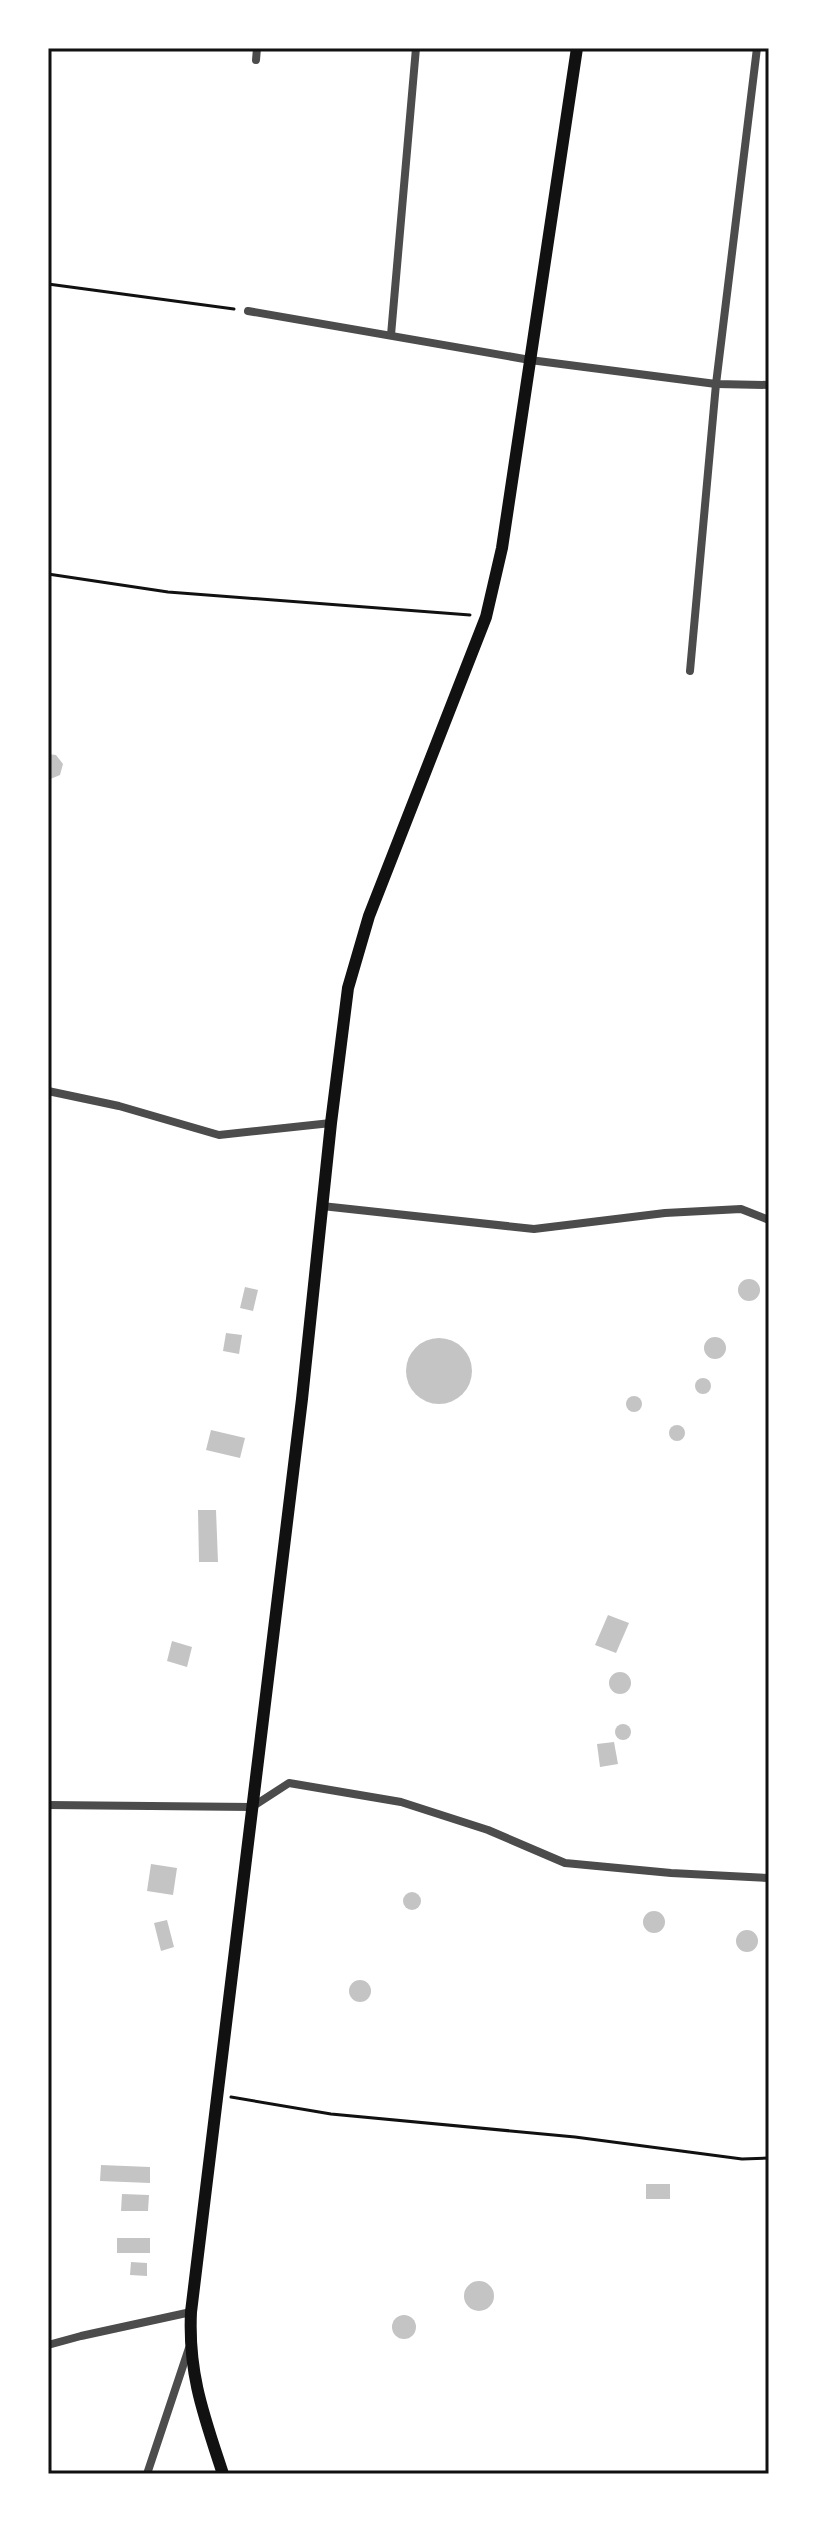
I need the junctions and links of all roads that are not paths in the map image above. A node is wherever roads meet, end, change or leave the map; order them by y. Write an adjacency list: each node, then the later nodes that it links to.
1 (257, 48): 5 (street)
2 (416, 48): 7 (street)
3 (577, 48): 8 (main road)
4 (757, 48): 9 (street)
5 (256, 60)
6 (248, 311): 7 (street)
7 (391, 335): 8 (street)
8 (530, 360): 9 (street); 13 (main road)
9 (716, 384): 10 (street); 11 (street)
10 (769, 385)
11 (690, 671)
12 (48, 1091): 13 (street)
13 (331, 1123): 14 (main road)
14 (322, 1206): 15 (street); 17 (main road)
15 (769, 1220)
16 (48, 1805): 17 (street)
17 (252, 1807): 18 (street); 19 (main road)
18 (769, 1878)
19 (191, 2312): 20 (street); 21 (main road)
20 (48, 2345)
21 (189, 2347): 22 (street); 23 (main road)
22 (147, 2474)
23 (223, 2474)

